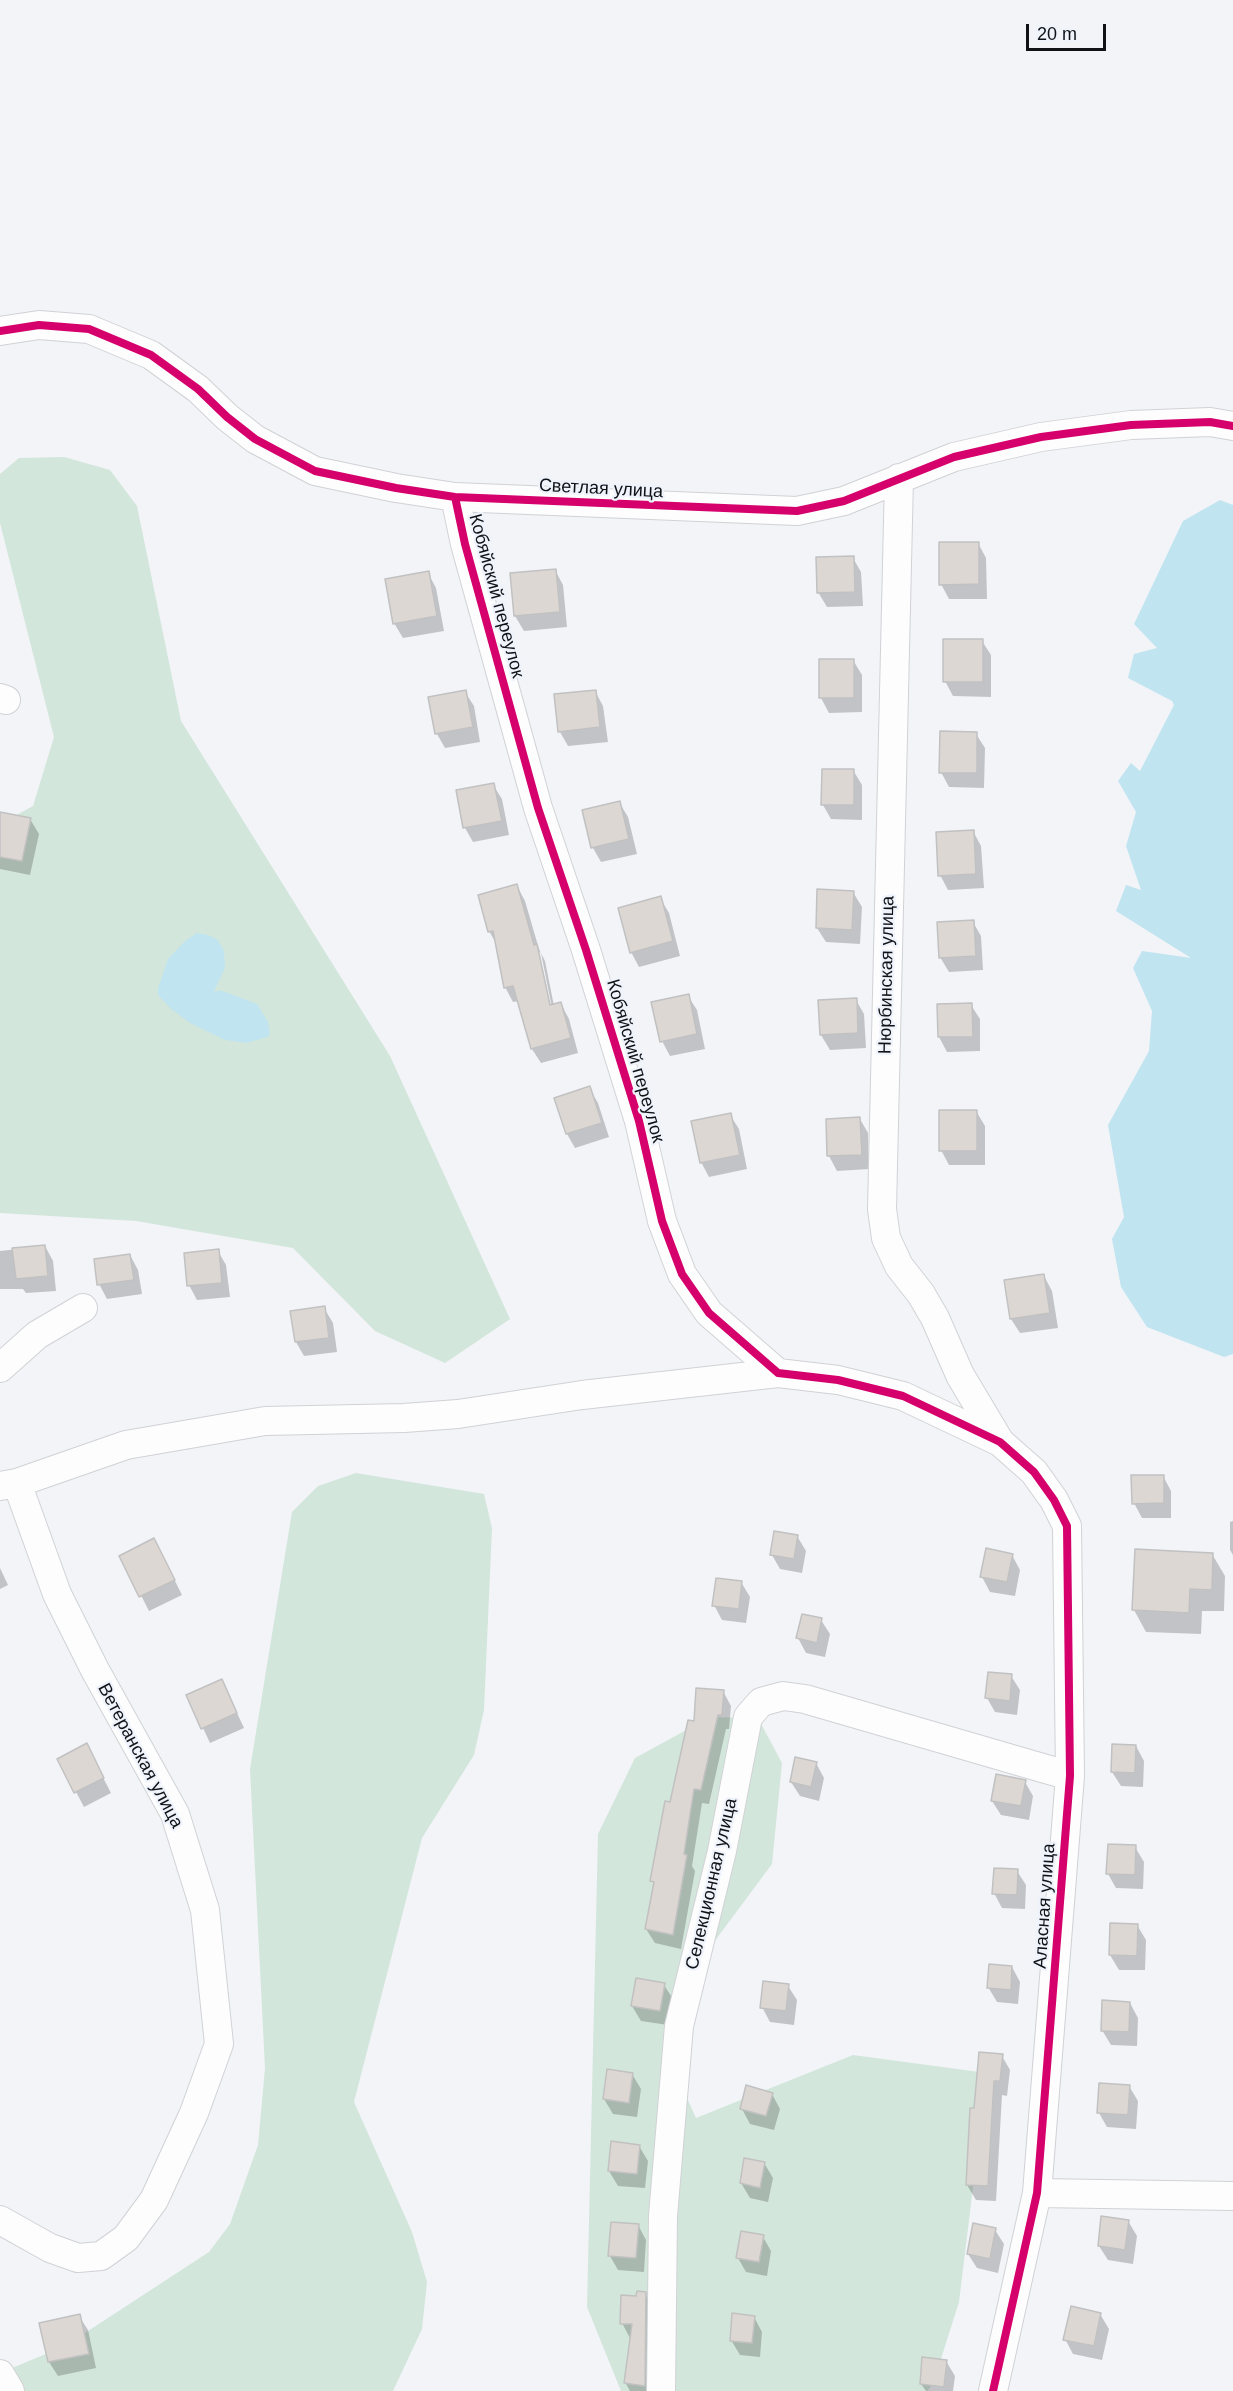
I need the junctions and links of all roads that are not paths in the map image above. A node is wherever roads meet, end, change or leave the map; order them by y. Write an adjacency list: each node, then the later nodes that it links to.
1 (0, 330): 4 (street, Светлая улица)
2 (1233, 426): 3 (street, Светлая улица)
3 (899, 478): 4 (street, Светлая улица); 8 (street, Нюрбинская улица)
4 (455, 497): 7 (street, Кобяйский переулок)
5 (83, 1308): 6 (street)
6 (0, 1368)
7 (778, 1373): 8 (street); 9 (street)
8 (1000, 1442): 10 (street, Аласная улица)
9 (9, 1484): 13 (street, Ветеранская улица)
10 (1070, 1776): 11 (street, Аласная улица); 16 (street, Селекционная улица)
11 (1037, 2193): 12 (street); 17 (street, Аласная улица)
12 (1233, 2196)
13 (0, 2220)
14 (0, 2374): 15 (street)
15 (10, 2391)
16 (661, 2391)
17 (993, 2391)

